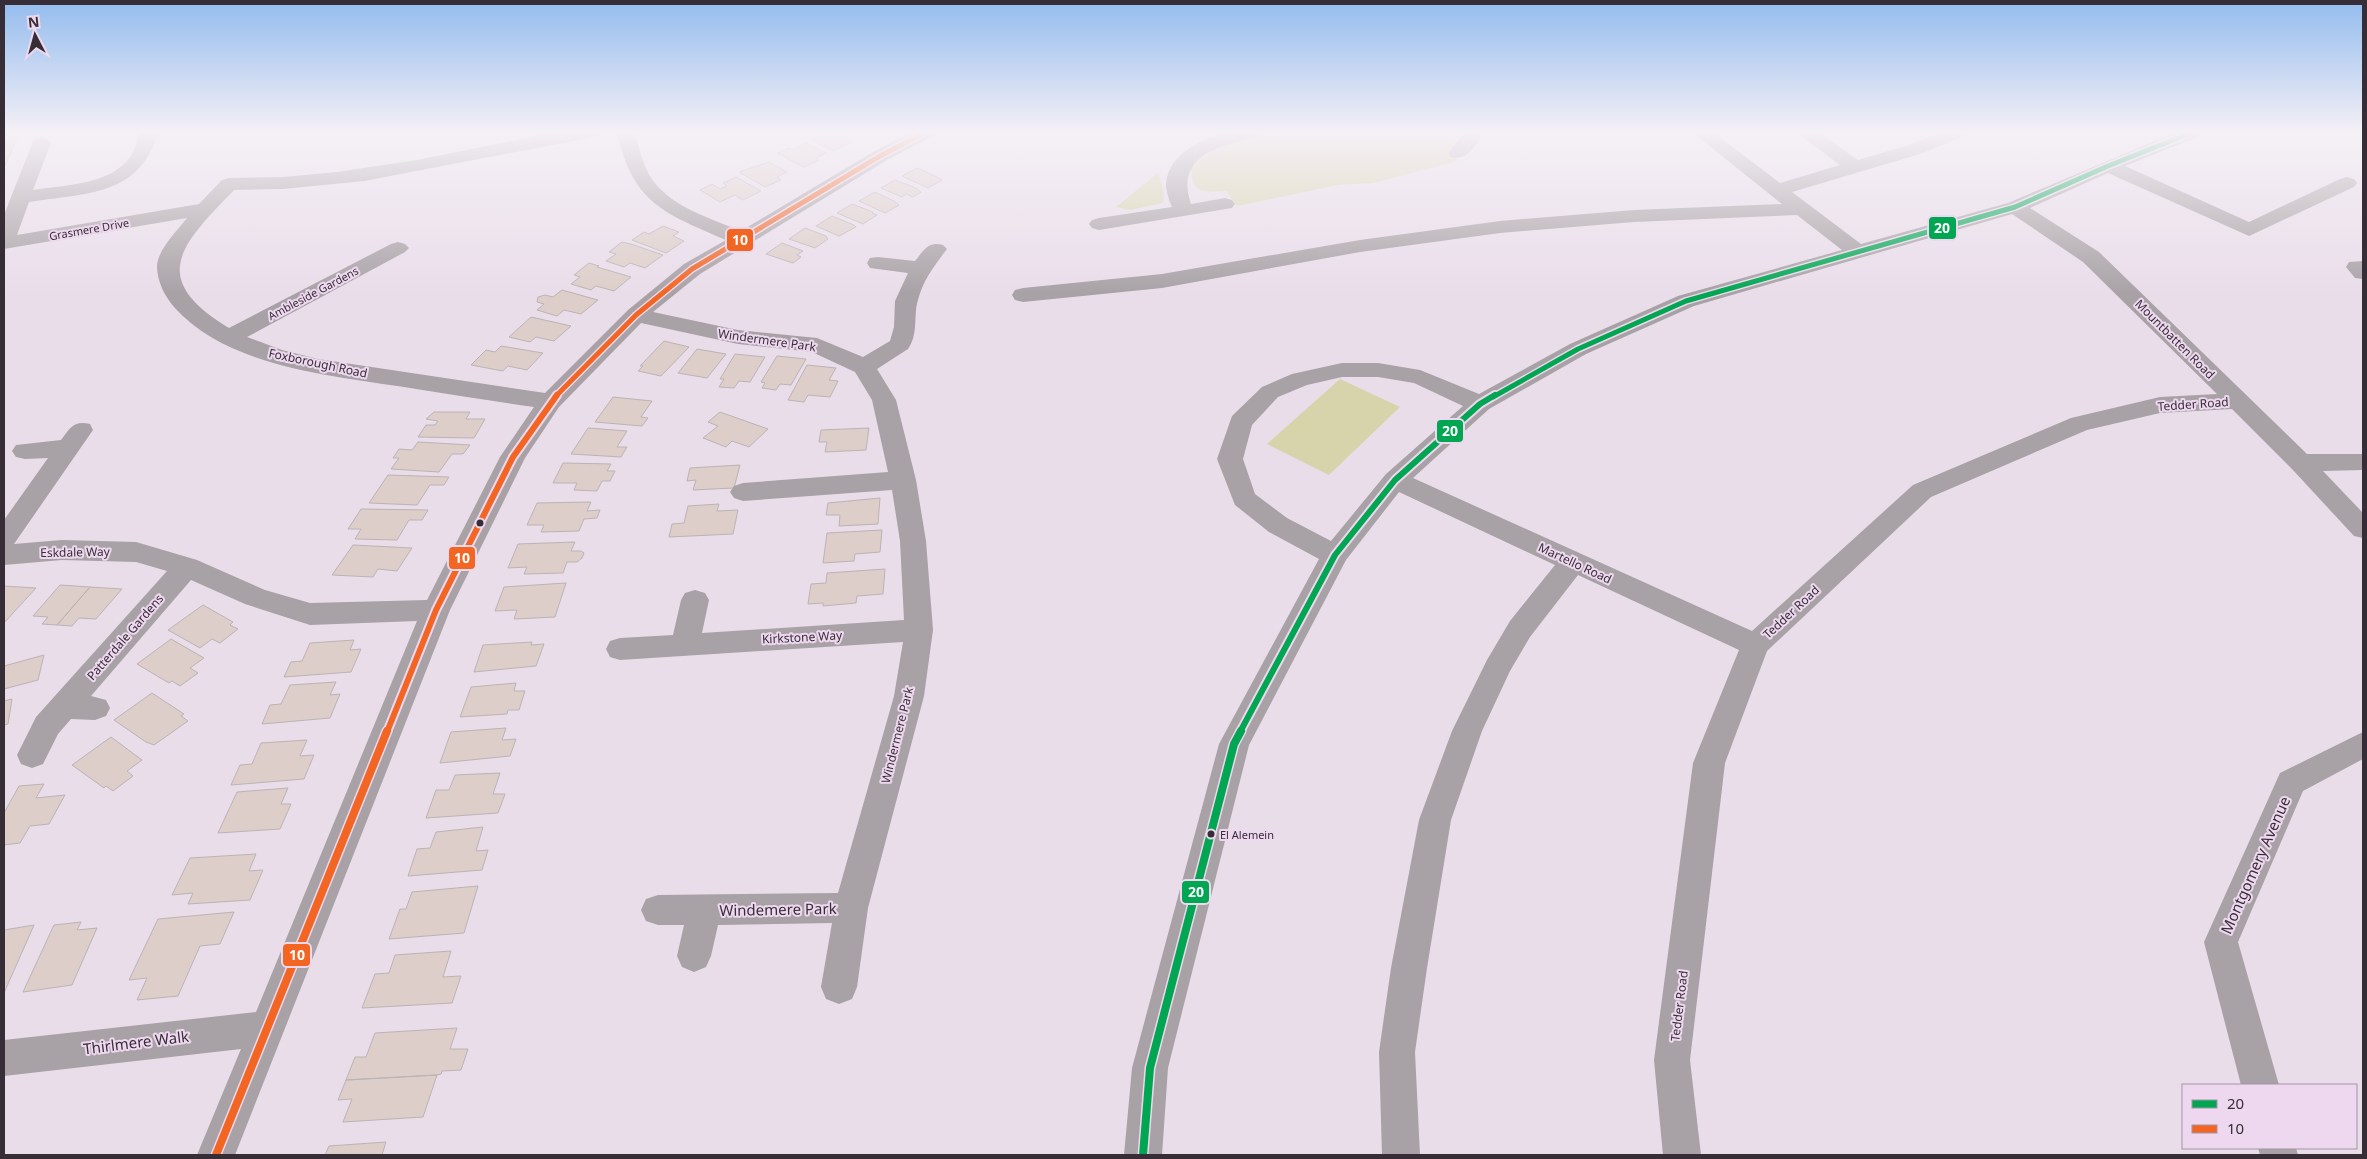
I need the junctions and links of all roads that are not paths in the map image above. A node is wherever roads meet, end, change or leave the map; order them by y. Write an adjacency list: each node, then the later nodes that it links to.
1 (82, 186): 12 (street)
2 (227, 186): 15 (street, Foxborough Road)
3 (648, 186): 19 (street)
4 (829, 186): 19 (street)
5 (1176, 186): 17 (street)
6 (1772, 186): 11 (street)
7 (1790, 186): 11 (street)
8 (2062, 186): 14 (street)
9 (2152, 186): 10 (street)
10 (2343, 186)
11 (1777, 190): 16 (street)
12 (15, 192): 20 (street)
13 (1225, 204): 17 (street)
14 (2015, 207): 23 (street); 32 (street, Mountbatten Road)
15 (205, 209): 20 (street, Grasmere Drive); 30 (street, Foxborough Road)
16 (1802, 209): 23 (street); 28 (street)
17 (1183, 211): 18 (street)
18 (1099, 224)
19 (742, 238): 29 (street)
20 (4, 242)
21 (398, 248): 30 (street, Ambleside Gardens)
22 (936, 249): 26 (street)
23 (1858, 252): 34 (street)
24 (878, 263): 26 (street)
25 (2363, 267): 27 (street)
26 (921, 268): 31 (street)
27 (2363, 273)
28 (1023, 295)
29 (636, 315): 31 (street, Windermere Park); 33 (street)
30 (229, 337): 33 (street, Foxborough Road)
31 (864, 367): 38 (street, Windermere Park)
32 (2238, 401): 37 (street, Mountbatten Road); 51 (street, Tedder Road)
33 (550, 402): 48 (street)
34 (1480, 404): 39 (street); 44 (street)
35 (26, 450): 42 (street)
36 (2363, 462): 37 (street)
37 (2301, 464): 41 (street, Mountbatten Road)
38 (903, 480): 40 (street); 49 (street, Windermere Park)
39 (1395, 480): 44 (street); 45 (street, Martello Road)
40 (743, 492)
41 (2363, 529)
42 (4, 539)
43 (4, 555): 46 (street, Eskdale Way)
44 (1335, 555): 66 (street)
45 (1573, 562): 51 (street, Martello Road); 67 (street)
46 (187, 567): 48 (street, Eskdale Way); 53 (street, Patterdale Gardens)
47 (695, 600): 50 (street)
48 (436, 610): 62 (street)
49 (919, 630): 50 (street, Kirkstone Way); 57 (street, Windermere Park)
50 (685, 644): 52 (street, Kirkstone Way)
51 (1756, 645): 68 (street, Tedder Road)
52 (620, 648)
53 (63, 707): 54 (street); 56 (street, Patterdale Gardens)
54 (95, 708)
55 (2363, 745): 64 (street, Montgomery Avenue)
56 (32, 755)
57 (852, 908): 59 (street, Windemere Park); 61 (street, Windermere Park)
58 (658, 910): 59 (street, Windemere Park)
59 (704, 910): 60 (street, Windemere Park)
60 (694, 956)
61 (839, 987)
62 (268, 1028): 63 (street, Thirlmere Walk); 65 (street)
63 (4, 1058)
64 (2260, 1084)
65 (216, 1155)
66 (1143, 1155)
67 (1400, 1155)
68 (1682, 1155)

